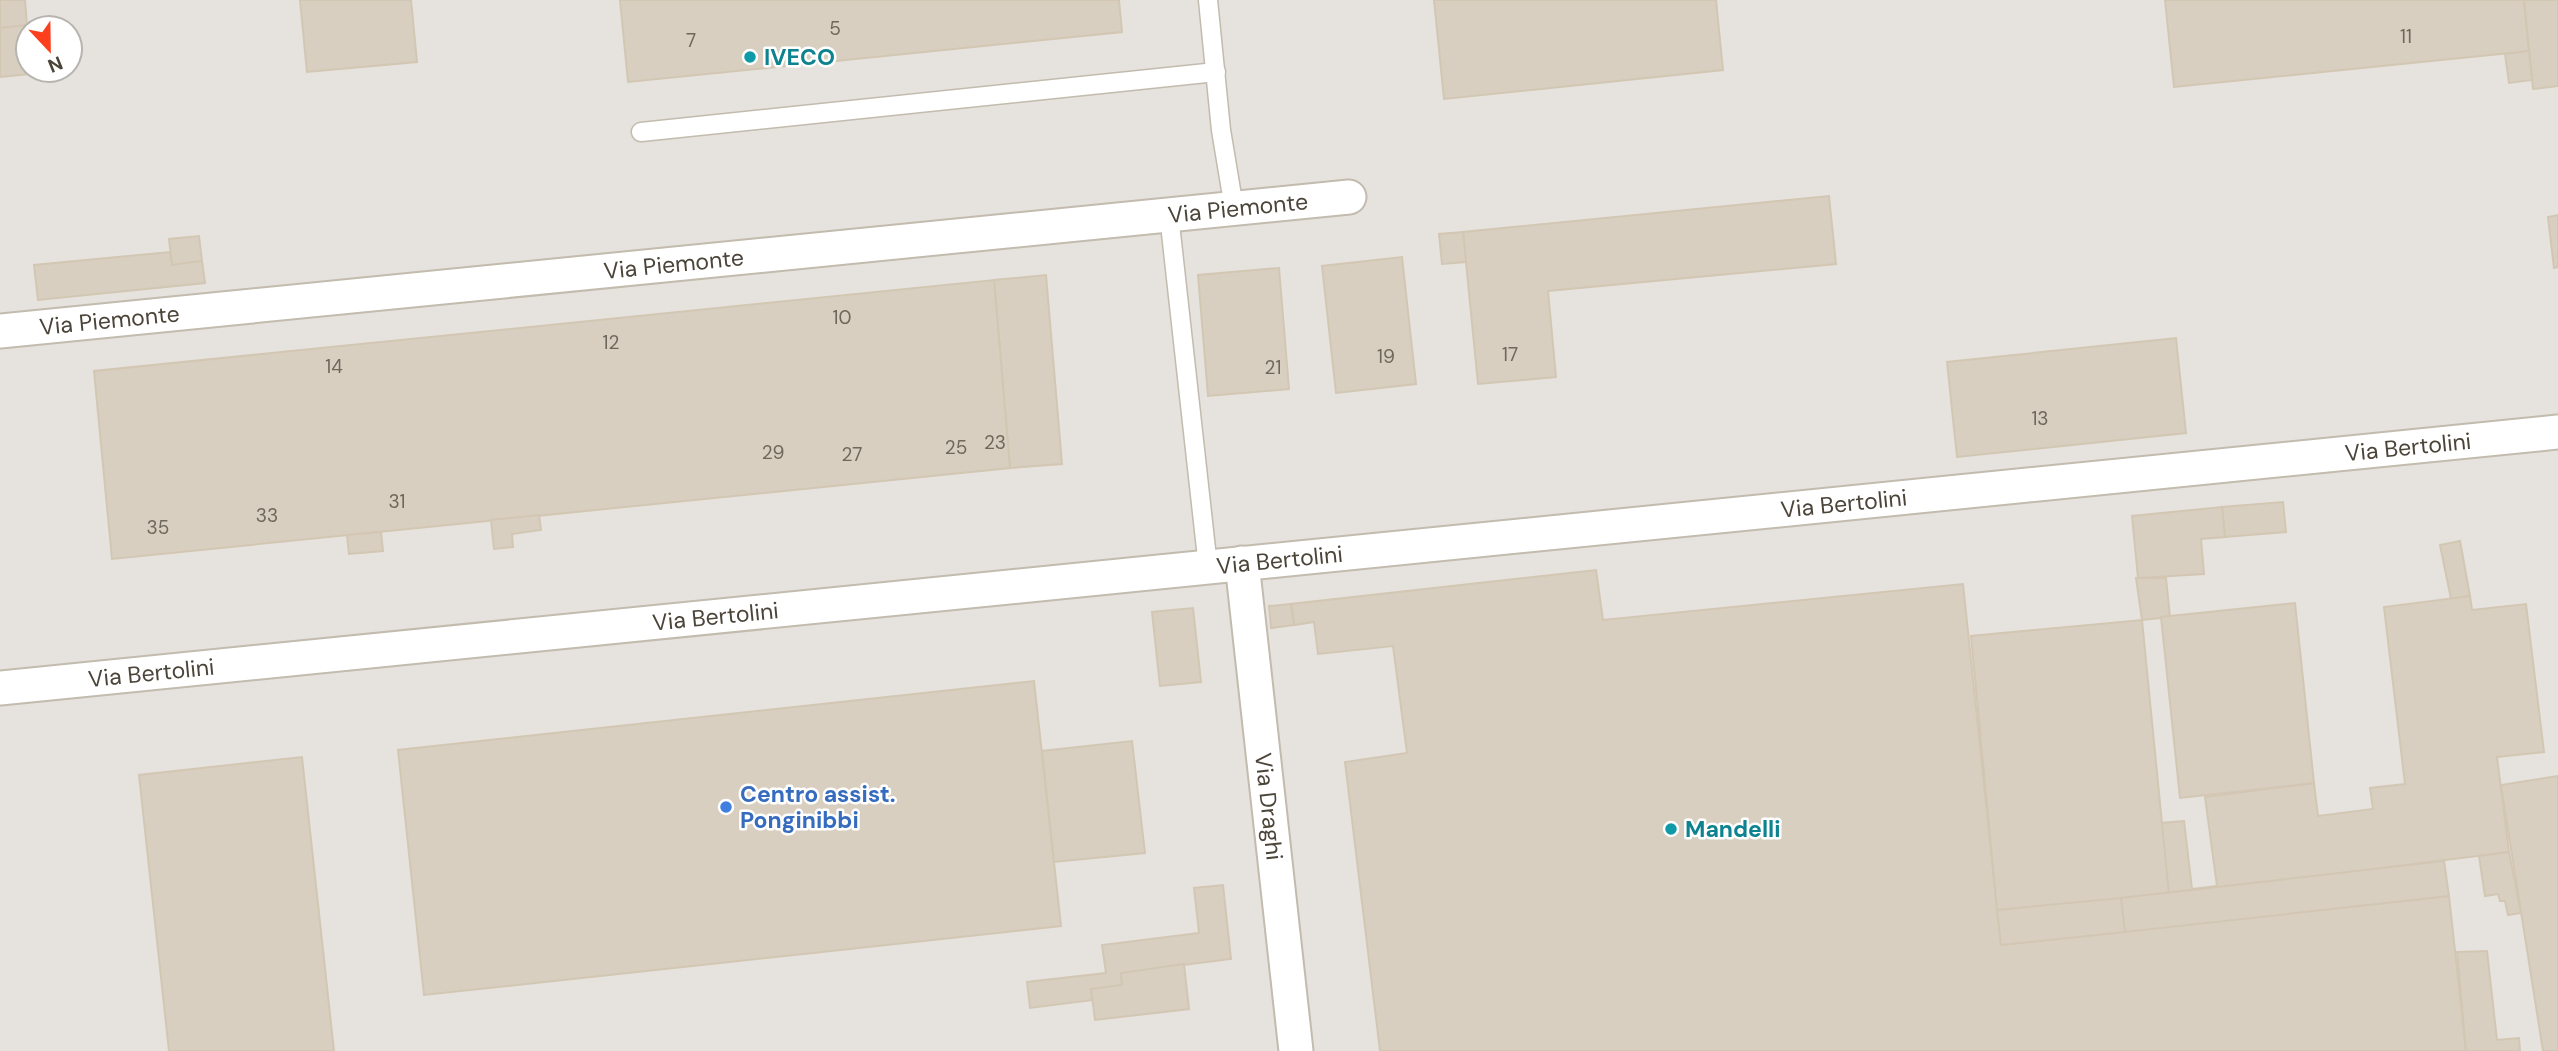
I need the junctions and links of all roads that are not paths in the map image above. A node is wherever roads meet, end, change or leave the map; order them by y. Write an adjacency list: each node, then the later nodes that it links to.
1 (1208, 0): 2 (lane)
2 (1216, 72): 3 (lane); 5 (lane)
3 (641, 132)
4 (1349, 197): 5 (street, Via Piemonte)
5 (1234, 208): 6 (street, Via Piemonte)
6 (1169, 215): 7 (street, Via Piemonte); 10 (lane)
7 (0, 331)
8 (2558, 432): 9 (street, Via Bertolini)
9 (1242, 563): 10 (street, Via Bertolini); 12 (street, Via Draghi)
10 (1208, 567): 11 (street, Via Bertolini)
11 (0, 688)
12 (1296, 1051)

